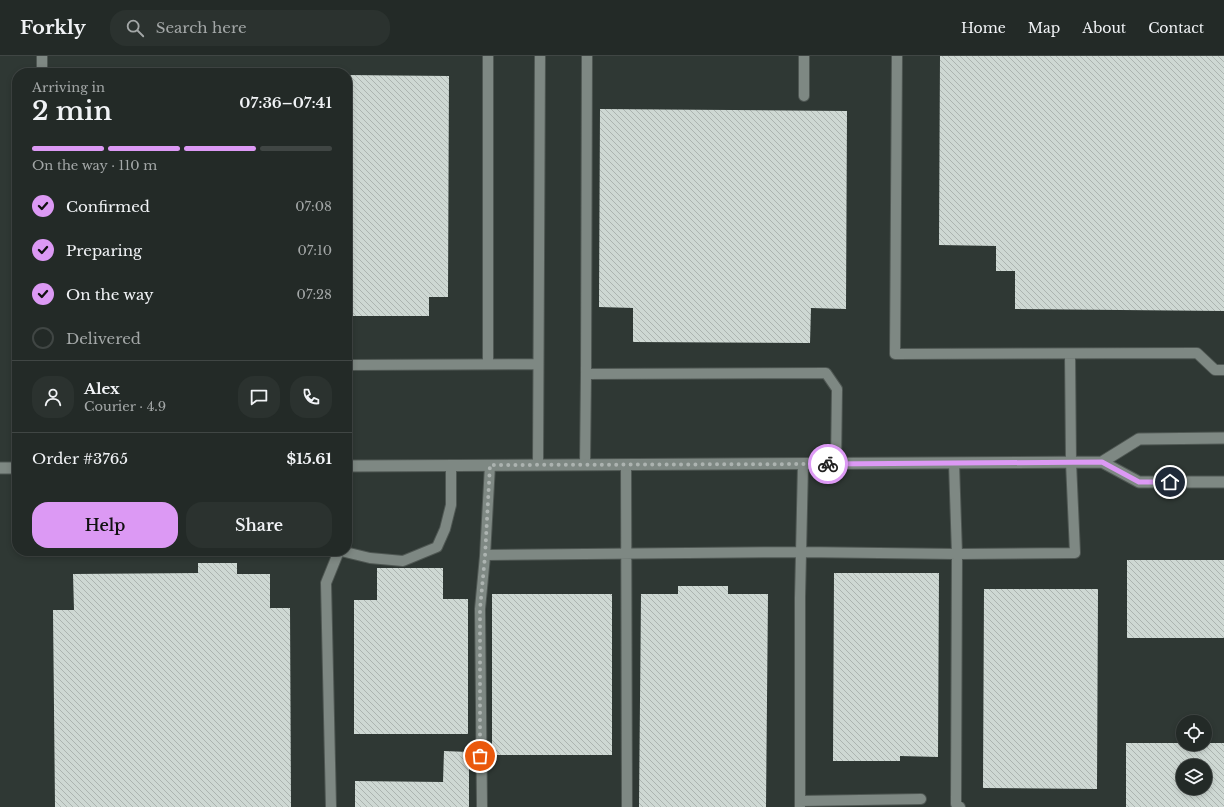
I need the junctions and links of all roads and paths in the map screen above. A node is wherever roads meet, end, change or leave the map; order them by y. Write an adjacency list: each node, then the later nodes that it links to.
1 (42, 56): 7 (lane)
2 (488, 56): 11 (lane)
3 (540, 56): 12 (lane)
4 (587, 56): 14 (lane)
5 (804, 56): 8 (lane)
6 (897, 56): 9 (lane)
7 (42, 68)
8 (804, 96)
9 (1070, 354): 13 (lane); 16 (lane)
10 (352, 364): 11 (lane)
11 (488, 364): 12 (lane)
12 (538, 364): 23 (lane)
13 (1224, 370)
14 (586, 374): 20 (lane); 24 (lane)
15 (1224, 438): 17 (main road)
16 (1071, 462): 17 (main road); 18 (main road); 34 (lane)
17 (1102, 462): 29 (main road)
18 (954, 463): 20 (main road); 34 (lane)
19 (803, 464): 20 (main road); 25 (main road); 30 (lane)
20 (836, 464)
21 (451, 465): 22 (main road); 26 (main road); 31 (lane)
22 (490, 465): 23 (main road); 32 (lane)
23 (538, 465): 24 (main road)
24 (585, 465): 25 (main road)
25 (626, 465): 33 (lane)
26 (352, 466)
27 (0, 468): 28 (main road)
28 (12, 468)
29 (1224, 482)
30 (801, 552): 33 (lane); 34 (lane); 37 (lane)
31 (352, 554)
32 (485, 554): 33 (lane); 39 (lane)
33 (626, 554): 40 (lane)
34 (957, 554): 41 (lane)
35 (338, 556): 38 (lane)
36 (921, 800): 37 (lane)
37 (800, 804)
38 (331, 807)
39 (482, 807)
40 (627, 807)
41 (960, 807)

